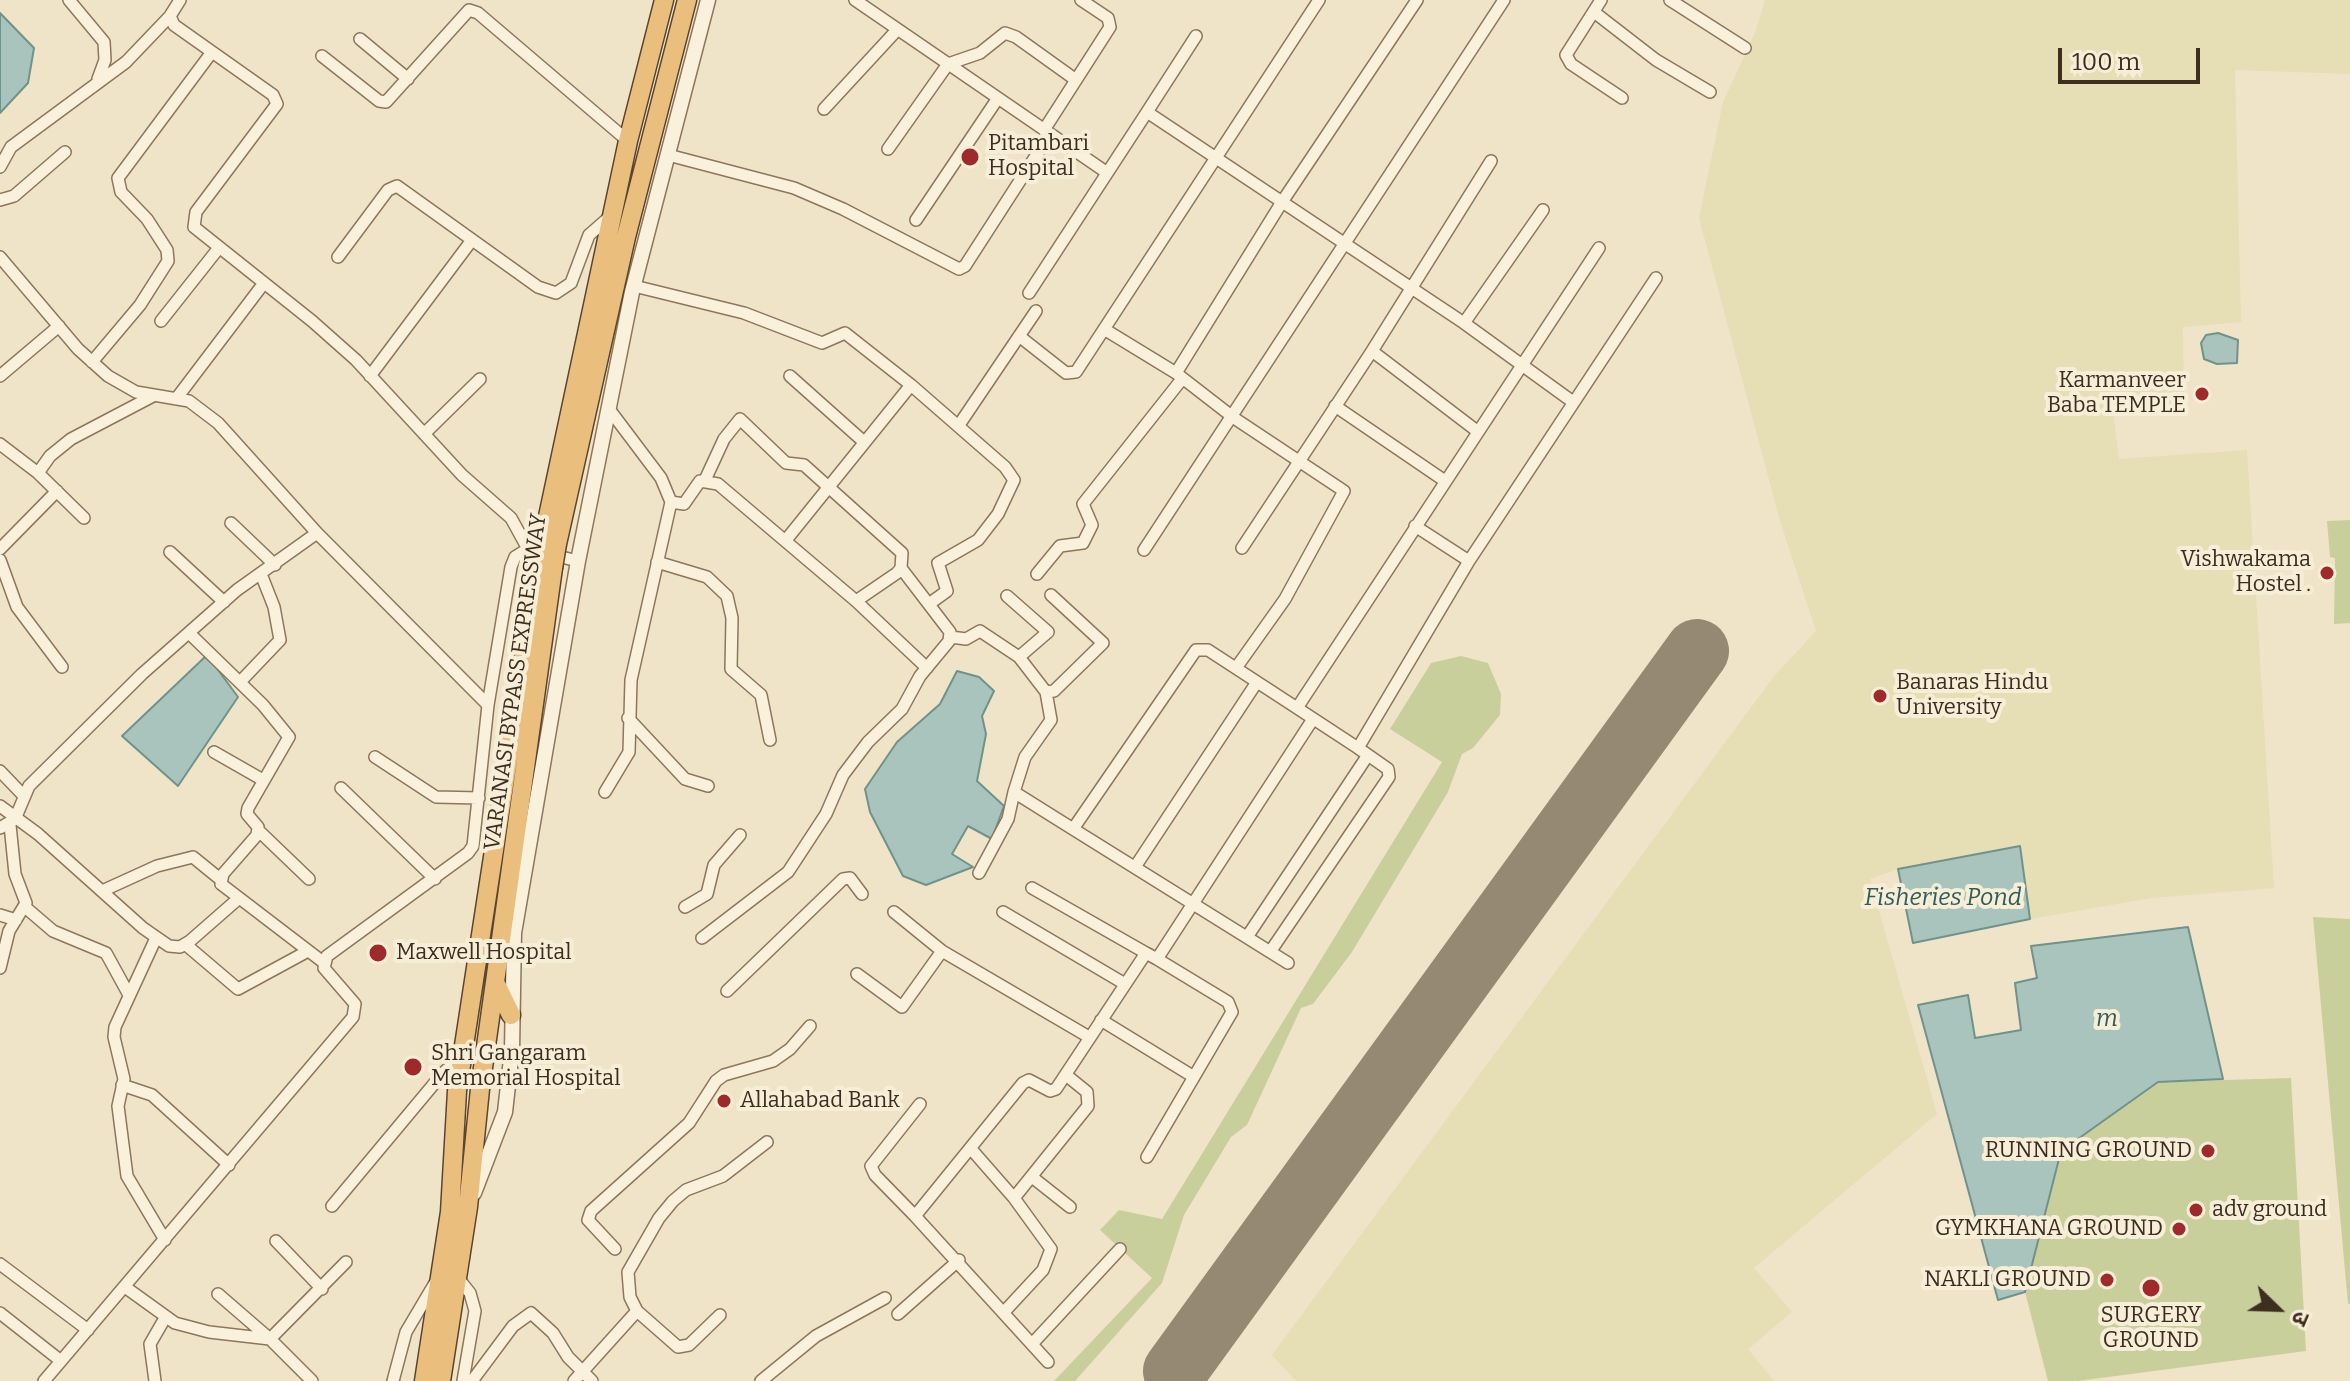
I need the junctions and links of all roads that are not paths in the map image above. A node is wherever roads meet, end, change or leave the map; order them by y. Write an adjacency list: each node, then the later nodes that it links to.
1 (69, 0): 22 (street)
2 (180, 0): 14 (street)
3 (664, 0): 31 (highway, VARANASI BYPASS EXPRESSWAY)
4 (687, 0): 97 (highway, VARANASI BYPASS EXPRESSWAY)
5 (708, 0): 34 (street)
6 (855, 0): 15 (street)
7 (1081, 0): 24 (street)
8 (1319, 0): 35 (street)
9 (1417, 0): 40 (street)
10 (1504, 0): 45 (street)
11 (1601, 0): 13 (street)
12 (1673, 1): 18 (street)
13 (1594, 12): 25 (street); 27 (street)
14 (170, 16): 19 (street); 22 (street)
15 (897, 30): 21 (street); 28 (street)
16 (1196, 36): 29 (street)
17 (360, 39): 23 (street)
18 (1745, 48)
19 (212, 52): 47 (street); 62 (street)
20 (322, 56): 23 (street)
21 (948, 64): 24 (street); 26 (street); 32 (street)
22 (98, 79): 37 (street)
23 (408, 79): 31 (street)
24 (1076, 80): 30 (street)
25 (1710, 92)
26 (998, 98): 30 (street); 43 (street)
27 (1622, 98)
28 (824, 109)
29 (1147, 112): 35 (street); 38 (street)
30 (1047, 132): 34 (street); 38 (street)
31 (628, 141): 42 (highway, VARANASI BYPASS EXPRESSWAY)
32 (888, 149)
33 (65, 152): 39 (street)
34 (668, 155): 52 (street)
35 (1217, 156): 40 (street); 59 (street)
36 (1491, 161): 53 (street)
37 (0, 167)
38 (1106, 172): 54 (street)
39 (0, 200)
40 (1282, 202): 45 (street); 67 (street)
41 (1543, 210): 57 (street)
42 (613, 213): 44 (street); 97 (highway, VARANASI BYPASS EXPRESSWAY)
43 (916, 220)
44 (472, 240): 49 (street); 65 (street)
45 (1343, 242): 53 (street); 75 (street)
46 (1599, 248): 63 (street)
47 (218, 249): 51 (street); 56 (street)
48 (0, 257): 58 (street)
49 (338, 257)
50 (1656, 278): 72 (street)
51 (264, 283): 65 (street); 71 (street)
52 (634, 286): 69 (street); 74 (street)
53 (1410, 287): 57 (street); 61 (street)
54 (1029, 293)
55 (1036, 311): 60 (street)
56 (161, 321)
57 (1464, 323): 63 (street)
58 (59, 326): 62 (street); 64 (street)
59 (1104, 329): 60 (street); 67 (street)
60 (1019, 336): 76 (street)
61 (1372, 351): 73 (street); 77 (street)
62 (92, 362): 70 (street)
63 (1522, 366): 72 (street); 77 (street)
64 (0, 376)
65 (370, 376): 78 (street)
66 (790, 376): 79 (street)
67 (1179, 376): 75 (street); 105 (street)
68 (480, 379): 78 (street)
69 (911, 385): 76 (street); 79 (street)
70 (153, 396): 71 (street); 82 (street)
71 (176, 399): 91 (street)
72 (1573, 402): 100 (street)
73 (1335, 406): 81 (street); 84 (street)
74 (609, 409): 87 (street); 99 (street)
75 (1234, 418): 81 (street); 95 (street)
76 (959, 425): 110 (street)
77 (1477, 431): 84 (street)
78 (424, 434): 97 (street)
79 (864, 442): 85 (street)
80 (0, 444): 82 (street)
81 (1300, 461): 93 (street); 116 (street)
82 (38, 473): 86 (street)
83 (705, 480): 85 (street); 87 (street); 92 (street)
84 (1445, 481): 90 (street)
85 (827, 488): 92 (street); 103 (street)
86 (57, 491): 88 (street); 94 (street)
87 (671, 502): 101 (street)
88 (84, 518)
89 (231, 523): 102 (street)
90 (1415, 526): 100 (street); 121 (street)
91 (317, 533): 102 (street); 120 (street)
92 (786, 540): 108 (street)
93 (1242, 548)
94 (0, 549)
95 (1144, 550)
96 (170, 552): 109 (street)
97 (544, 553): 99 (street); 120 (street); 170 (highway, VARANASI BYPASS EXPRESSWAY); 177 (highway, VARANASI BYPASS EXPRESSWAY)
98 (0, 560): 114 (street)
99 (578, 561): 173 (street)
100 (1469, 561): 126 (street)
101 (657, 562): 122 (street); 124 (street)
102 (275, 565): 104 (street)
103 (901, 568): 108 (street); 110 (street)
104 (261, 574): 109 (street); 117 (street)
105 (1037, 574)
106 (1051, 595): 119 (street)
107 (1007, 596): 113 (street)
108 (856, 601): 115 (street)
109 (224, 602): 111 (street)
110 (929, 604): 112 (street)
111 (189, 633): 117 (street); 134 (street)
112 (951, 637): 113 (street); 115 (street)
113 (1019, 657): 119 (street)
114 (62, 667)
115 (927, 668): 159 (street)
116 (1236, 668): 118 (street); 138 (street)
117 (240, 682): 129 (street)
118 (1257, 682): 121 (street); 141 (street)
119 (1046, 692): 133 (street)
120 (488, 705): 135 (street)
121 (1297, 708): 123 (street)
122 (628, 718): 130 (street); 132 (street)
123 (1313, 719): 126 (street); 150 (street)
124 (770, 740)
125 (214, 752): 129 (street)
126 (1363, 752): 157 (street); 163 (street)
127 (375, 757): 135 (street)
128 (0, 771): 134 (street)
129 (263, 780): 139 (street)
130 (708, 786)
131 (341, 788): 145 (street)
132 (605, 792)
133 (1014, 792): 138 (street); 142 (street)
134 (23, 795): 137 (street)
135 (479, 798): 145 (street)
136 (0, 806): 137 (street)
137 (8, 824): 147 (street); 151 (street)
138 (1073, 829): 141 (street)
139 (259, 831): 143 (street); 144 (street)
140 (740, 835): 152 (street)
141 (1135, 867): 150 (street)
142 (979, 873)
143 (220, 879): 147 (street); 149 (street)
144 (309, 879)
145 (435, 879): 165 (street)
146 (1032, 888): 164 (street)
147 (102, 891): 158 (street)
148 (862, 894): 171 (street)
149 (238, 899): 160 (street); 161 (street)
150 (1194, 903): 157 (street); 164 (street)
151 (25, 907): 156 (street); 172 (street)
152 (685, 907)
153 (894, 912): 162 (street)
154 (1003, 912): 169 (street)
155 (0, 915): 156 (street)
156 (16, 920): 167 (street)
157 (1247, 937): 163 (street)
158 (156, 938): 160 (street); 172 (street)
159 (702, 938)
160 (185, 944): 161 (street)
161 (308, 951): 165 (street)
162 (942, 951): 168 (street); 176 (street)
163 (1270, 952): 166 (street)
164 (1151, 956): 169 (street); 179 (street)
165 (323, 962): 185 (street)
166 (1288, 963)
167 (0, 968)
168 (857, 974)
169 (1125, 984): 174 (street)
170 (497, 986): 173 (highway); 189 (highway, VARANASI BYPASS EXPRESSWAY)
171 (727, 991)
172 (129, 995): 180 (street)
173 (511, 1015): 189 (street)
174 (1101, 1020): 176 (street); 179 (street)
175 (810, 1026): 194 (street)
176 (1089, 1037): 178 (street)
177 (465, 1055): 188 (street); 199 (highway, VARANASI BYPASS EXPRESSWAY)
178 (1066, 1075): 183 (street); 186 (street)
179 (1194, 1077): 184 (street)
180 (122, 1085): 185 (street); 192 (street)
181 (920, 1104): 191 (street)
182 (767, 1142): 204 (street)
183 (972, 1150): 187 (street); 191 (street)
184 (1147, 1157)
185 (229, 1165): 192 (street)
186 (1032, 1177): 187 (street); 190 (street)
187 (1014, 1198): 205 (street)
188 (332, 1206)
189 (468, 1207): 199 (highway, VARANASI BYPASS EXPRESSWAY)
190 (1070, 1207)
191 (915, 1216): 196 (street)
192 (165, 1240): 200 (street)
193 (276, 1241): 201 (street)
194 (615, 1249)
195 (1120, 1249): 212 (street)
196 (959, 1260): 205 (street); 207 (street)
197 (346, 1262): 201 (street)
198 (0, 1264): 210 (street)
199 (450, 1274): 219 (street); 220 (highway, VARANASI BYPASS EXPRESSWAY); 221 (highway, VARANASI BYPASS EXPRESSWAY); 222 (street)
200 (125, 1287): 209 (street); 210 (street)
201 (322, 1289): 211 (street)
202 (218, 1294): 211 (street)
203 (885, 1298): 225 (street)
204 (637, 1311): 208 (street); 215 (street)
205 (1004, 1312): 212 (street)
206 (0, 1313): 213 (street)
207 (898, 1314)
208 (720, 1315)
209 (165, 1318): 211 (street); 217 (street)
210 (88, 1330): 213 (street)
211 (270, 1339): 218 (street)
212 (1032, 1344): 214 (street)
213 (61, 1361): 216 (street)
214 (1048, 1362)
215 (578, 1377): 223 (street); 224 (street)
216 (44, 1381)
217 (155, 1381)
218 (312, 1381)
219 (393, 1381)
220 (424, 1381)
221 (441, 1381)
222 (463, 1381)
223 (472, 1381)
224 (592, 1381)
225 (761, 1381)

